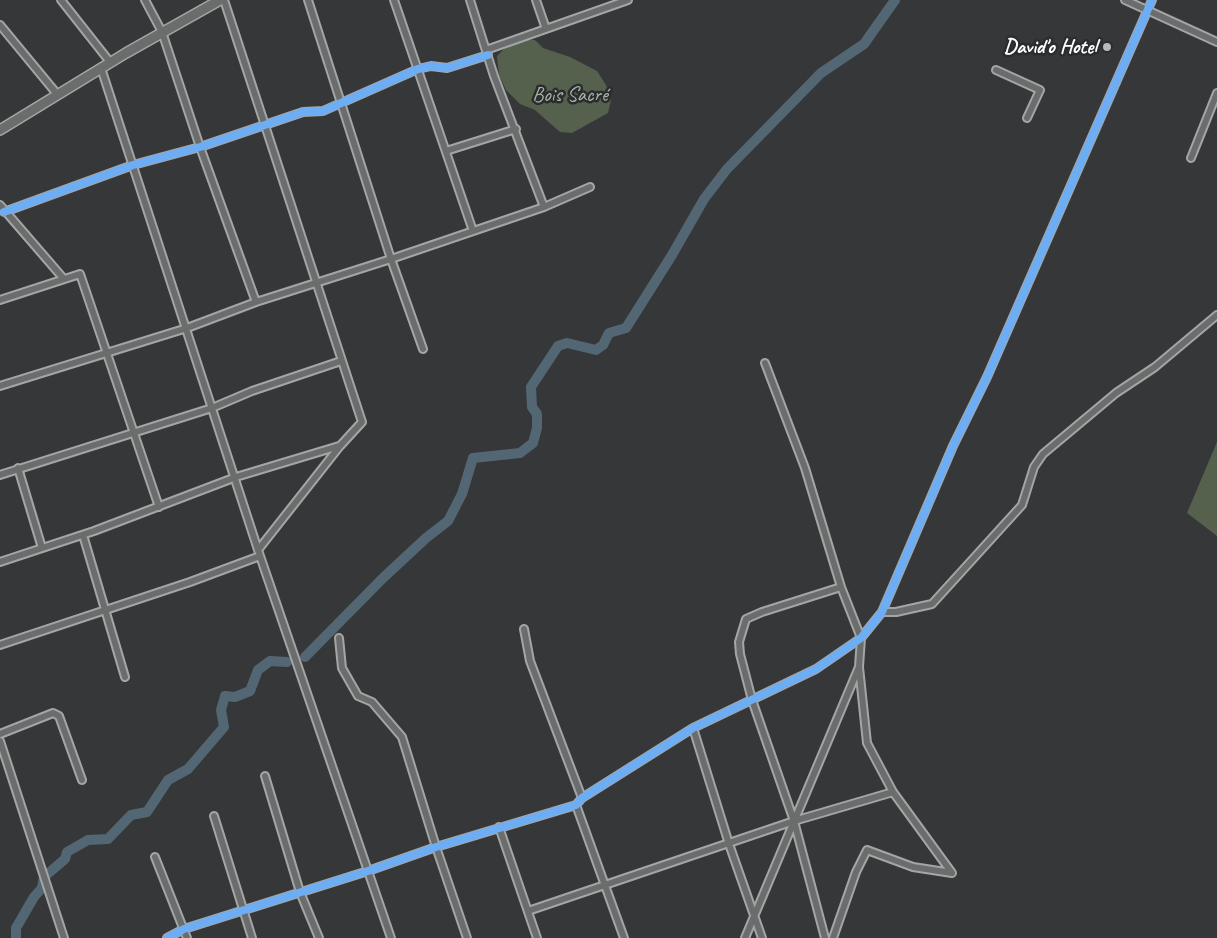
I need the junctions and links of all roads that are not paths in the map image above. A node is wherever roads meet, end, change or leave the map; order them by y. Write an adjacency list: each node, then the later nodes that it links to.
1 (61, 0): 17 (street)
2 (145, 0): 14 (street)
3 (222, 0): 14 (main road); 25 (street)
4 (308, 0): 23 (street)
5 (394, 0): 19 (street)
6 (470, 0): 16 (street)
7 (536, 0): 13 (street)
8 (628, 0): 13 (street)
9 (1125, 0): 11 (street)
10 (1152, 0): 11 (street)
11 (1147, 11): 15 (street); 62 (street)
12 (0, 25): 22 (street)
13 (546, 29): 16 (street)
14 (162, 32): 17 (main road); 28 (street)
15 (1217, 42)
16 (487, 53): 19 (street); 26 (street)
17 (110, 62): 18 (main road)
18 (101, 68): 22 (main road); 31 (street)
19 (418, 69): 23 (street); 29 (street)
20 (996, 70): 24 (street)
21 (1217, 93): 30 (street)
22 (57, 94): 27 (main road)
23 (342, 102): 25 (street); 37 (street)
24 (1027, 118)
25 (265, 124): 28 (street); 39 (street)
26 (516, 129): 29 (street); 34 (street)
27 (0, 130)
28 (200, 147): 31 (street); 41 (street)
29 (446, 151): 36 (street)
30 (1190, 158)
31 (134, 165): 35 (street); 43 (street)
32 (590, 187): 34 (street)
33 (0, 205): 35 (street)
34 (544, 207): 36 (street)
35 (4, 212): 38 (street)
36 (473, 231): 37 (street)
37 (391, 259): 39 (street); 44 (street)
38 (63, 278): 40 (street); 45 (street)
39 (315, 283): 41 (street); 46 (street)
40 (0, 300)
41 (256, 302): 43 (street)
42 (1217, 314): 62 (street)
43 (187, 328): 45 (street); 49 (street)
44 (423, 348)
45 (106, 353): 48 (street); 50 (street)
46 (341, 361): 49 (street); 51 (street)
47 (765, 363): 60 (street)
48 (0, 386)
49 (212, 408): 50 (street); 54 (street)
50 (134, 432): 52 (street); 55 (street)
51 (340, 446): 54 (street); 58 (street)
52 (18, 468): 53 (street); 57 (street)
53 (0, 475)
54 (236, 477): 55 (street); 58 (street)
55 (159, 507): 56 (street)
56 (83, 535): 57 (street); 61 (street)
57 (42, 548): 59 (street)
58 (259, 553): 61 (street); 84 (street)
59 (0, 562)
60 (841, 587): 65 (street); 69 (street)
61 (106, 610): 66 (street); 68 (street)
62 (882, 612): 65 (street)
63 (524, 629): 76 (street)
64 (339, 638): 82 (street)
65 (861, 638): 67 (street); 69 (street)
66 (0, 645)
67 (859, 667): 75 (street); 79 (street)
68 (125, 678)
69 (752, 700): 70 (street); 79 (street)
70 (693, 728): 76 (street); 81 (street)
71 (0, 734): 74 (street)
72 (0, 741): 91 (street)
73 (265, 776): 86 (street)
74 (82, 780)
75 (893, 792): 79 (street); 103 (street)
76 (582, 798): 77 (street)
77 (576, 804): 80 (street); 85 (street)
78 (214, 816): 87 (street)
79 (794, 821): 81 (street); 89 (street); 102 (street)
80 (499, 827): 82 (street); 88 (street)
81 (729, 844): 85 (street); 89 (street)
82 (436, 847): 84 (street); 97 (street)
83 (155, 857): 90 (street)
84 (368, 871): 86 (street); 96 (street)
85 (606, 886): 88 (street); 99 (street)
86 (300, 892): 87 (street); 95 (street)
87 (243, 910): 90 (street); 94 (street)
88 (528, 911): 98 (street)
89 (754, 915): 100 (street); 101 (street)
90 (184, 929): 92 (street); 93 (street)
91 (64, 938)
92 (167, 938)
93 (187, 938)
94 (252, 938)
95 (319, 938)
96 (391, 938)
97 (467, 938)
98 (537, 938)
99 (624, 938)
100 (745, 938)
101 (762, 938)
102 (826, 938)
103 (834, 938)

